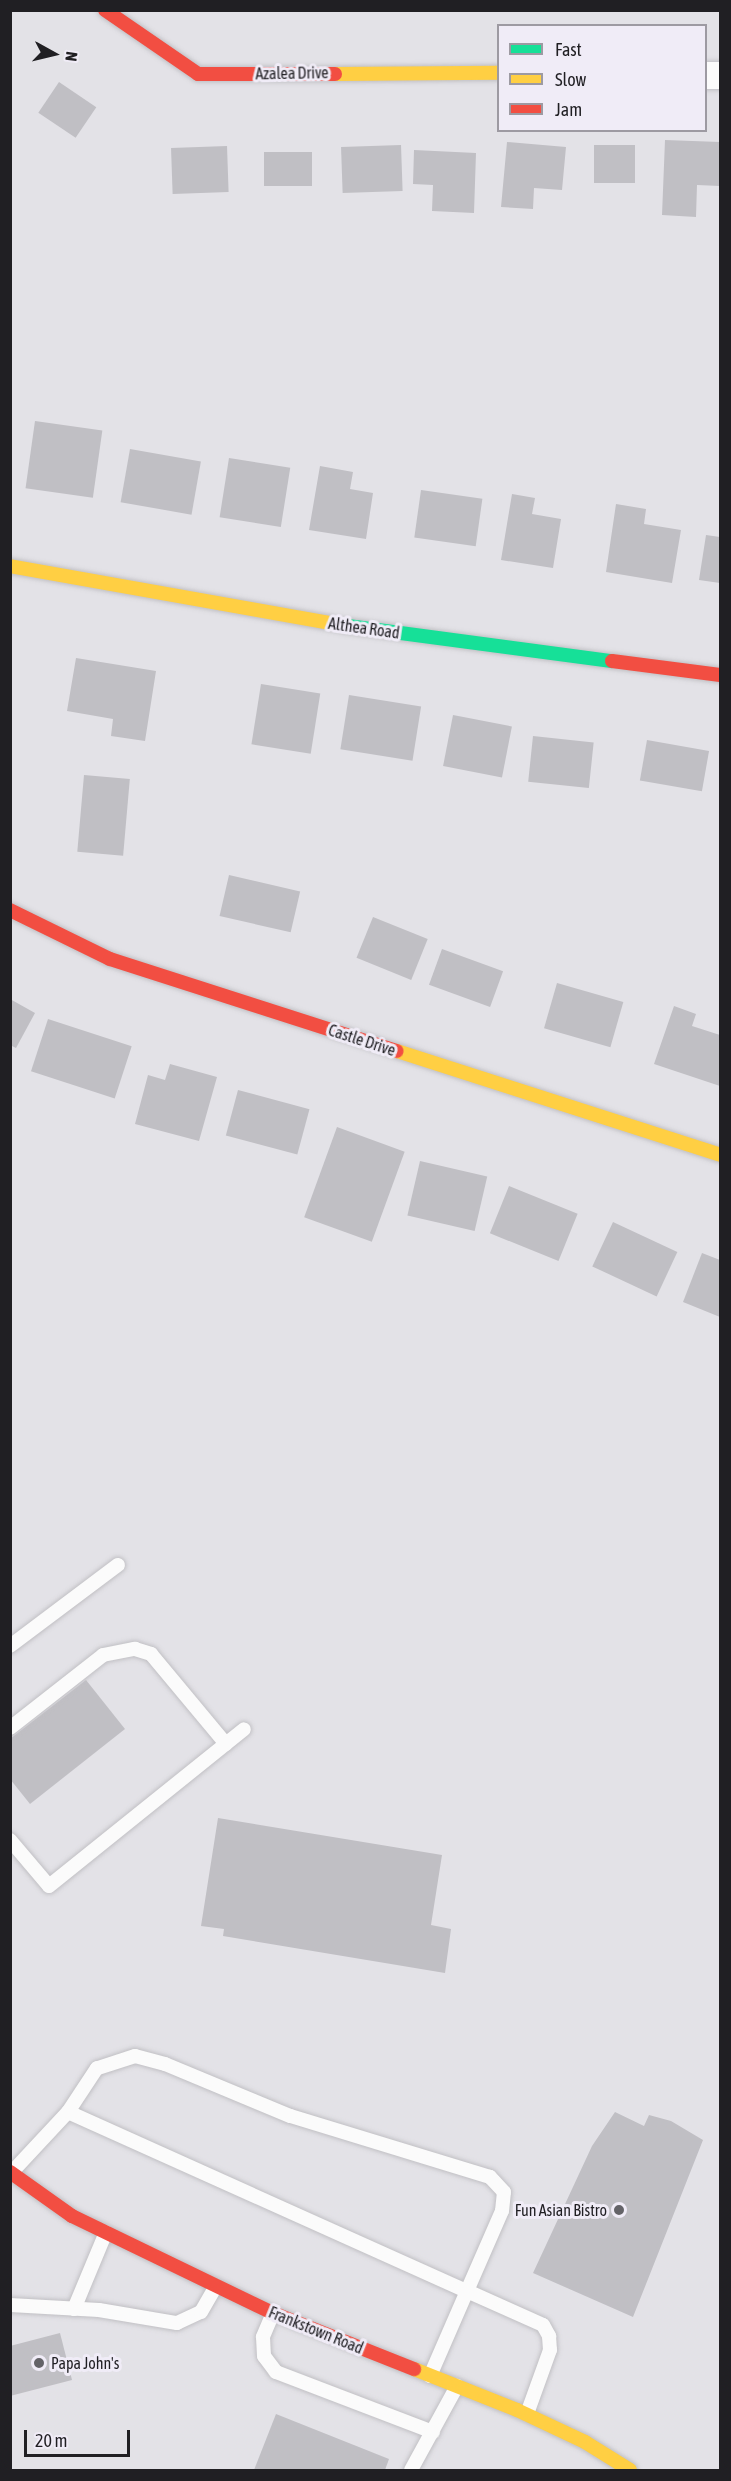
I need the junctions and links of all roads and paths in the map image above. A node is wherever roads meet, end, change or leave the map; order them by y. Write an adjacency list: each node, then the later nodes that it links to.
1 (105, 10): 2 (street, Azalea Drive)
2 (497, 73)
3 (10, 566): 4 (street, Althea Road)
4 (720, 675)
5 (10, 910): 6 (street, Castle Drive)
6 (720, 1155)
7 (118, 1565): 8 (lane)
8 (10, 1646)
9 (10, 1728): 11 (lane)
10 (244, 1729): 11 (lane)
11 (226, 1744): 12 (lane)
12 (10, 1840)
13 (68, 2112): 14 (lane); 17 (lane); 17 (lane)
14 (11, 2172): 15 (street, Frankstown Road)
15 (106, 2232): 16 (street, Frankstown Road); 19 (lane)
16 (216, 2286): 19 (lane); 20 (street, Frankstown Road)
17 (467, 2291): 21 (lane); 23 (lane)
18 (10, 2305): 19 (lane)
19 (74, 2309)
20 (273, 2313): 21 (street, Frankstown Road); 24 (lane)
21 (430, 2376): 22 (street, Frankstown Road)
22 (457, 2386): 23 (street, Frankstown Road); 24 (lane)
23 (527, 2414): 26 (street, Frankstown Road)
24 (433, 2432): 25 (lane)
25 (411, 2470)
26 (630, 2470)

